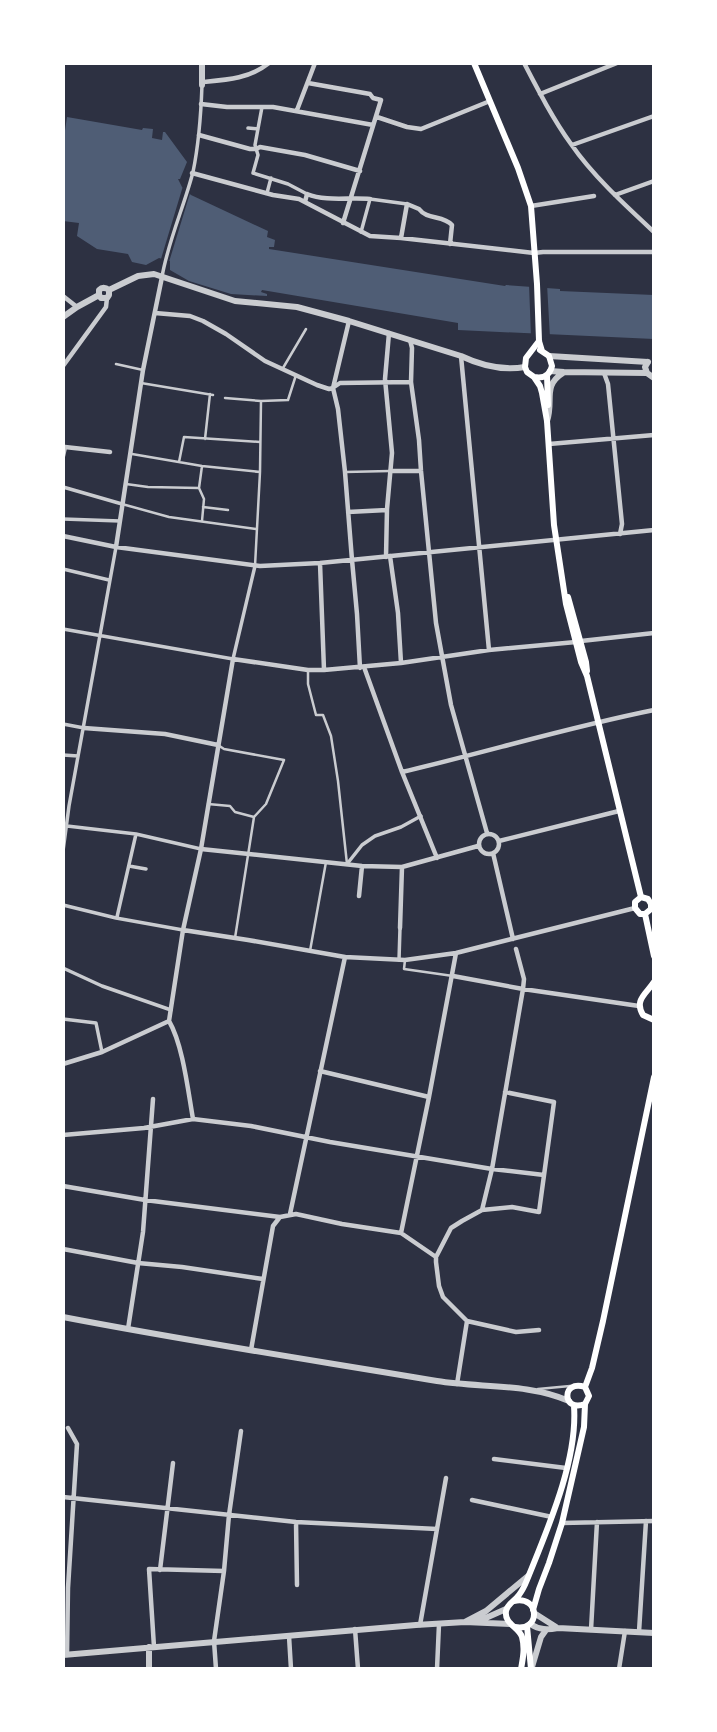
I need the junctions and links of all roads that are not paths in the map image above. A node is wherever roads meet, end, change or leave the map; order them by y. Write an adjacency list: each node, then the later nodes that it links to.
1 (202, 63): 8 (street)
2 (269, 63): 8 (street)
3 (315, 63): 9 (street)
4 (474, 63): 11 (main road)
5 (524, 63): 10 (street)
6 (617, 63): 7 (street)
7 (610, 64): 10 (street)
8 (202, 83): 12 (street)
9 (308, 83): 14 (street); 16 (street)
10 (540, 94): 21 (street)
11 (490, 102): 16 (street); 35 (main road)
12 (201, 104): 13 (street); 20 (street)
13 (262, 107): 14 (street); 19 (street)
14 (296, 110): 17 (street)
15 (654, 116): 21 (street)
16 (377, 117): 17 (street)
17 (373, 125): 23 (street)
18 (248, 128): 19 (street)
19 (258, 130): 22 (street)
20 (199, 135): 22 (street); 24 (street)
21 (572, 145): 30 (street)
22 (256, 149): 23 (street); 25 (street)
23 (360, 171): 31 (street)
24 (192, 173): 27 (street); 43 (street)
25 (271, 178): 27 (street); 28 (street)
26 (654, 181): 30 (street)
27 (266, 194): 33 (street)
28 (307, 194): 31 (street); 33 (street)
29 (594, 195): 35 (street)
30 (615, 195): 38 (street)
31 (351, 197): 32 (street); 36 (street)
32 (370, 199): 34 (street); 37 (street)
33 (305, 202): 36 (street)
34 (407, 204): 39 (street); 40 (street)
35 (531, 206): 42 (main road)
36 (343, 223): 37 (street)
37 (361, 232): 39 (street)
38 (654, 232)
39 (401, 238): 40 (street)
40 (450, 244): 42 (street)
41 (654, 252): 42 (street)
42 (534, 253): 55 (main road)
43 (162, 276): 44 (street); 49 (street); 51 (street)
44 (109, 290): 45 (street); 47 (street)
45 (99, 295): 47 (street); 48 (street)
46 (63, 296): 48 (street)
47 (107, 298): 64 (street)
48 (77, 307): 50 (street)
49 (155, 313): 66 (street); 67 (street)
50 (63, 317)
51 (349, 321): 53 (street); 78 (street)
52 (306, 329): 66 (lane)
53 (389, 333): 54 (street); 75 (street)
54 (410, 340): 56 (street); 57 (street)
55 (539, 341): 58 (main road); 59 (main road)
56 (419, 342): 57 (street); 60 (street)
57 (412, 348): 76 (street)
58 (542, 351): 59 (main road); 61 (main road)
59 (532, 352): 65 (main road)
60 (461, 356): 65 (street); 113 (street)
61 (549, 356): 62 (street); 68 (main road)
62 (651, 360): 71 (street)
63 (116, 364): 67 (lane)
64 (63, 366)
65 (524, 367): 73 (main road)
66 (283, 368): 72 (street)
67 (143, 370): 77 (street)
68 (549, 373): 69 (street); 73 (main road); 81 (main road)
69 (564, 373): 70 (street); 81 (street)
70 (604, 373): 71 (street); 83 (street)
71 (647, 373): 74 (street)
72 (296, 375): 78 (street); 80 (lane)
73 (534, 377): 81 (main road)
74 (654, 378)
75 (385, 382): 76 (street); 78 (street); 92 (street)
76 (411, 382): 93 (street)
77 (141, 383): 84 (lane); 88 (street)
78 (333, 388): 95 (street)
79 (225, 398): 80 (lane)
80 (261, 401): 85 (lane)
81 (547, 421): 86 (main road)
82 (654, 435): 83 (street)
83 (613, 438): 86 (street); 109 (street)
84 (205, 439): 85 (lane); 90 (lane)
85 (260, 442): 94 (lane)
86 (549, 444): 111 (main road)
87 (110, 452): 89 (street)
88 (128, 453): 90 (lane); 96 (street)
89 (63, 456)
90 (179, 462): 91 (lane)
91 (202, 466): 94 (lane); 98 (lane)
92 (390, 471): 93 (street); 95 (lane); 102 (street)
93 (421, 471): 114 (street)
94 (260, 472): 107 (lane)
95 (345, 472): 103 (street)
96 (126, 484): 98 (lane); 99 (street)
97 (63, 488): 99 (street)
98 (199, 488): 100 (lane)
99 (122, 503): 105 (street); 106 (lane)
100 (203, 508): 101 (lane); 106 (lane)
101 (228, 510)
102 (387, 510): 103 (street); 115 (street)
103 (348, 512): 116 (street)
104 (63, 519): 105 (street)
105 (120, 521): 112 (street)
106 (201, 521): 107 (lane)
107 (257, 529): 118 (lane)
108 (654, 530): 109 (street)
109 (620, 534): 111 (street)
110 (63, 536): 112 (street)
111 (556, 540): 113 (street); 124 (main road)
112 (116, 547): 118 (street); 120 (street)
113 (478, 547): 114 (street); 125 (street)
114 (428, 552): 115 (street); 126 (street)
115 (388, 556): 116 (street); 128 (street)
116 (352, 560): 117 (street); 129 (street)
117 (320, 563): 118 (street); 131 (street)
118 (255, 566): 127 (street)
119 (63, 569): 120 (street)
120 (109, 580): 123 (street)
121 (63, 629): 123 (street)
122 (654, 633): 124 (street)
123 (100, 634): 127 (street); 135 (street)
124 (578, 642): 125 (street); 133 (main road)
125 (489, 650): 126 (street)
126 (441, 657): 128 (street); 139 (street)
127 (233, 659): 130 (street); 136 (street)
128 (401, 663): 129 (street)
129 (362, 667): 131 (street); 140 (street)
130 (308, 670): 131 (street); 158 (lane)
131 (324, 670)
132 (654, 710): 133 (street)
133 (598, 721): 139 (street); 144 (main road)
134 (63, 724): 135 (street)
135 (84, 728): 136 (street); 138 (street)
136 (218, 746): 141 (street); 146 (lane)
137 (63, 755): 138 (street)
138 (79, 756): 143 (street)
139 (466, 757): 140 (street); 148 (street)
140 (402, 772): 145 (street)
141 (208, 804): 146 (lane); 152 (street)
142 (63, 806): 143 (street)
143 (69, 806): 147 (street)
144 (619, 811): 150 (street); 164 (main road)
145 (421, 816): 156 (street); 158 (street)
146 (254, 817): 155 (lane)
147 (67, 826): 149 (street); 153 (street)
148 (488, 833): 150 (street); 151 (street)
149 (136, 834): 152 (street); 159 (street)
150 (499, 841): 154 (street)
151 (478, 846): 154 (street); 156 (street)
152 (201, 849): 155 (street); 171 (street)
153 (63, 851)
154 (493, 853): 173 (street)
155 (247, 854): 157 (street); 172 (lane)
156 (437, 858): 161 (street)
157 (326, 862): 158 (street); 175 (lane)
158 (347, 864): 160 (street)
159 (129, 866): 162 (street); 169 (street)
160 (362, 866): 161 (street); 163 (street)
161 (402, 867): 170 (street)
162 (146, 869)
163 (359, 896)
164 (641, 897): 165 (main road); 167 (main road)
165 (652, 903): 168 (main road)
166 (63, 905): 169 (street)
167 (635, 908): 168 (main road); 173 (street)
168 (645, 914): 177 (main road)
169 (116, 918): 171 (street)
170 (400, 929): 179 (street)
171 (183, 930): 172 (street); 186 (street)
172 (235, 937): 175 (street)
173 (513, 939): 176 (street)
174 (516, 950): 183 (street)
175 (310, 951): 178 (street)
176 (456, 953): 179 (street); 181 (street)
177 (654, 956)
178 (345, 957): 179 (street); 192 (street)
179 (402, 960): 181 (lane)
180 (63, 968): 186 (street)
181 (453, 976): 183 (street); 195 (street)
182 (654, 982): 184 (main road)
183 (523, 989): 185 (street); 194 (street)
184 (651, 990): 185 (main road)
185 (639, 1006): 189 (main road)
186 (171, 1010): 188 (street)
187 (63, 1019): 190 (street)
188 (169, 1021): 190 (street); 197 (street)
189 (653, 1022)
190 (102, 1052): 191 (street)
191 (63, 1064)
192 (320, 1071): 195 (street); 200 (street)
193 (654, 1077): 221 (main road)
194 (506, 1092): 202 (street); 203 (street)
195 (429, 1097): 201 (street)
196 (152, 1099): 198 (street)
197 (193, 1119): 198 (street); 200 (street)
198 (151, 1127): 199 (street); 205 (street)
199 (63, 1135)
200 (305, 1137): 201 (street); 207 (street)
201 (416, 1156): 202 (street); 209 (street)
202 (492, 1169): 203 (street); 206 (street)
203 (544, 1175): 206 (street)
204 (63, 1186): 205 (street)
205 (145, 1200): 208 (street); 212 (street)
206 (482, 1210): 211 (street)
207 (288, 1214): 208 (street); 209 (street)
208 (280, 1216): 213 (street)
209 (401, 1233): 211 (street)
210 (63, 1249): 212 (street)
211 (436, 1257): 215 (street)
212 (138, 1263): 213 (street); 216 (street)
213 (263, 1279): 218 (street)
214 (63, 1317): 216 (street)
215 (467, 1321): 217 (street); 219 (street)
216 (128, 1329): 218 (street)
217 (540, 1330)
218 (251, 1350): 219 (street)
219 (457, 1384): 222 (street)
220 (573, 1386): 221 (main road); 222 (lane); 223 (main road)
221 (585, 1387): 224 (main road)
222 (529, 1390): 223 (street)
223 (571, 1403): 224 (main road); 229 (main road)
224 (585, 1404): 241 (main road)
225 (68, 1428): 232 (street)
226 (241, 1431): 235 (street)
227 (494, 1459): 229 (street)
228 (173, 1463): 234 (street)
229 (566, 1468): 236 (main road)
230 (446, 1478): 242 (street)
231 (63, 1497): 232 (street)
232 (74, 1498): 234 (street); 266 (street)
233 (472, 1500): 236 (street)
234 (167, 1508): 235 (street); 243 (street)
235 (229, 1515): 239 (street); 244 (street)
236 (552, 1517): 245 (main road)
237 (646, 1521): 238 (street); 240 (street); 261 (street)
238 (654, 1521)
239 (296, 1522): 242 (street); 246 (street)
240 (597, 1522): 241 (street); 259 (street)
241 (562, 1523): 249 (main road)
242 (438, 1529): 253 (street)
243 (160, 1570): 244 (street); 265 (street)
244 (225, 1571): 264 (street)
245 (528, 1576): 247 (main road); 250 (street)
246 (297, 1585)
247 (514, 1601): 248 (main road); 249 (main road)
248 (506, 1609): 251 (street); 255 (main road)
249 (534, 1611): 254 (main road); 256 (street)
250 (465, 1622): 251 (street); 252 (street)
251 (474, 1623): 255 (street)
252 (439, 1624): 253 (street); 272 (street)
253 (420, 1625): 257 (street)
254 (529, 1625): 255 (main road); 258 (street); 267 (main road)
255 (512, 1626): 273 (main road)
256 (558, 1628): 258 (street); 259 (street)
257 (355, 1629): 263 (street); 271 (street)
258 (546, 1630): 267 (street)
259 (591, 1630): 260 (street)
260 (625, 1631): 261 (street); 274 (street)
261 (639, 1632): 262 (street)
262 (654, 1633)
263 (289, 1636): 264 (street); 270 (street)
264 (214, 1641): 265 (street); 269 (street)
265 (152, 1647): 266 (street); 268 (street)
266 (65, 1655)
267 (532, 1668)
268 (149, 1669)
269 (216, 1669)
270 (291, 1669)
271 (358, 1669)
272 (437, 1669)
273 (522, 1669)
274 (619, 1669)

